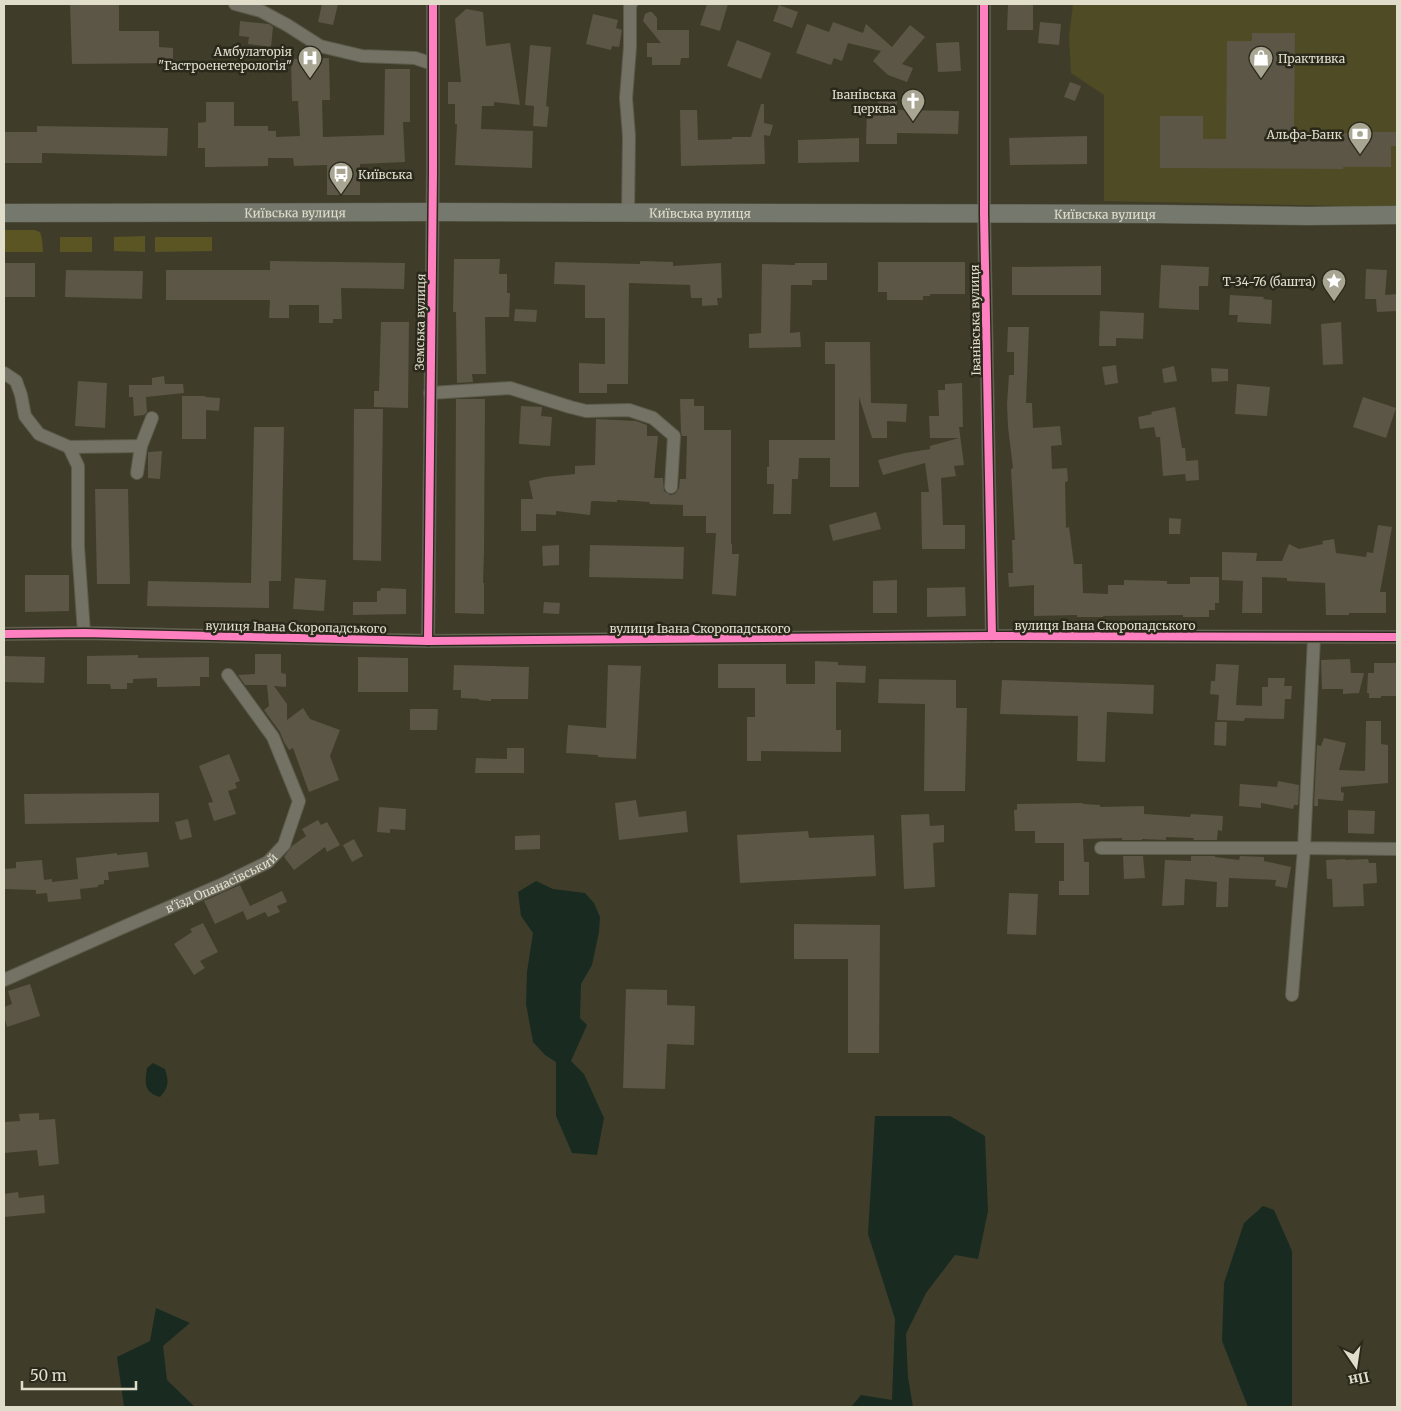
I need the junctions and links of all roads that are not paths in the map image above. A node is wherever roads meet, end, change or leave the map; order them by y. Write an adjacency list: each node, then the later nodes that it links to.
1 (235, 4): 5 (street)
2 (432, 4): 5 (street, Земська вулиця)
3 (632, 4): 8 (street)
4 (984, 4): 9 (street, Іванівська вулиця)
5 (432, 64): 6 (street, Земська вулиця)
6 (432, 212): 7 (main road, Київська вулиця); 8 (main road, Київська вулиця); 12 (street, Земська вулиця)
7 (4, 213)
8 (628, 213): 9 (main road, Київська вулиця)
9 (984, 214): 10 (main road, Київська вулиця); 20 (street, Іванівська вулиця)
10 (1397, 215)
11 (4, 373): 15 (street)
12 (430, 392): 17 (street); 23 (street, Земська вулиця)
13 (152, 418): 14 (street)
14 (141, 446): 15 (street); 16 (street)
15 (69, 447): 18 (street)
16 (136, 473)
17 (671, 487)
18 (84, 633): 19 (street, вулиця Івана Скоропадського); 23 (street, вулиця Івана Скоропадського)
19 (4, 634)
20 (992, 636): 22 (street, вулиця Івана Скоропадського); 23 (street, вулиця Івана Скоропадського)
21 (1397, 637): 22 (street, вулиця Івана Скоропадського)
22 (1314, 638): 26 (street)
23 (428, 641)
24 (228, 675): 28 (street, в'їзд Опанасівський)
25 (1101, 848): 26 (street)
26 (1304, 848): 27 (street); 29 (street)
27 (1397, 849)
28 (4, 980)
29 (1292, 995)

